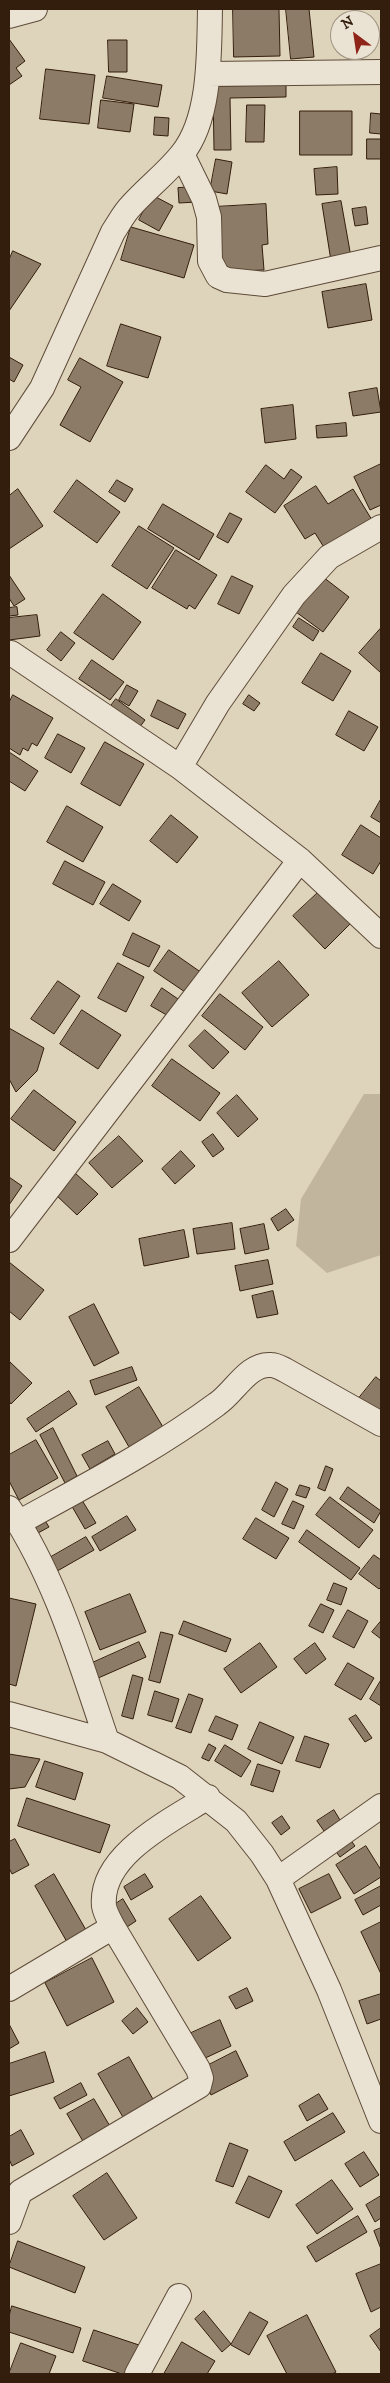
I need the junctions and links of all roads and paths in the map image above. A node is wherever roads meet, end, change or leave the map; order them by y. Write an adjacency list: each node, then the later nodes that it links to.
1 (35, 9): 3 (street)
2 (210, 9): 5 (street)
3 (9, 16)
4 (381, 72): 5 (street)
5 (208, 74): 6 (street)
6 (182, 154): 7 (street); 8 (street)
7 (381, 258)
8 (13, 421)
9 (381, 527): 11 (street)
10 (11, 653): 11 (street)
11 (180, 767): 12 (street)
12 (300, 860): 13 (street); 14 (street)
13 (381, 936)
14 (9, 1240)
15 (381, 1424): 16 (street)
16 (13, 1516): 18 (street)
17 (9, 1714): 18 (street)
18 (107, 1741): 19 (street)
19 (208, 1797): 21 (street); 22 (street)
20 (381, 1806): 21 (street)
21 (278, 1879): 24 (street)
22 (113, 1927): 23 (street); 25 (street)
23 (9, 1989)
24 (381, 2122)
25 (9, 2222)
26 (178, 2296): 27 (street)
27 (137, 2374)

